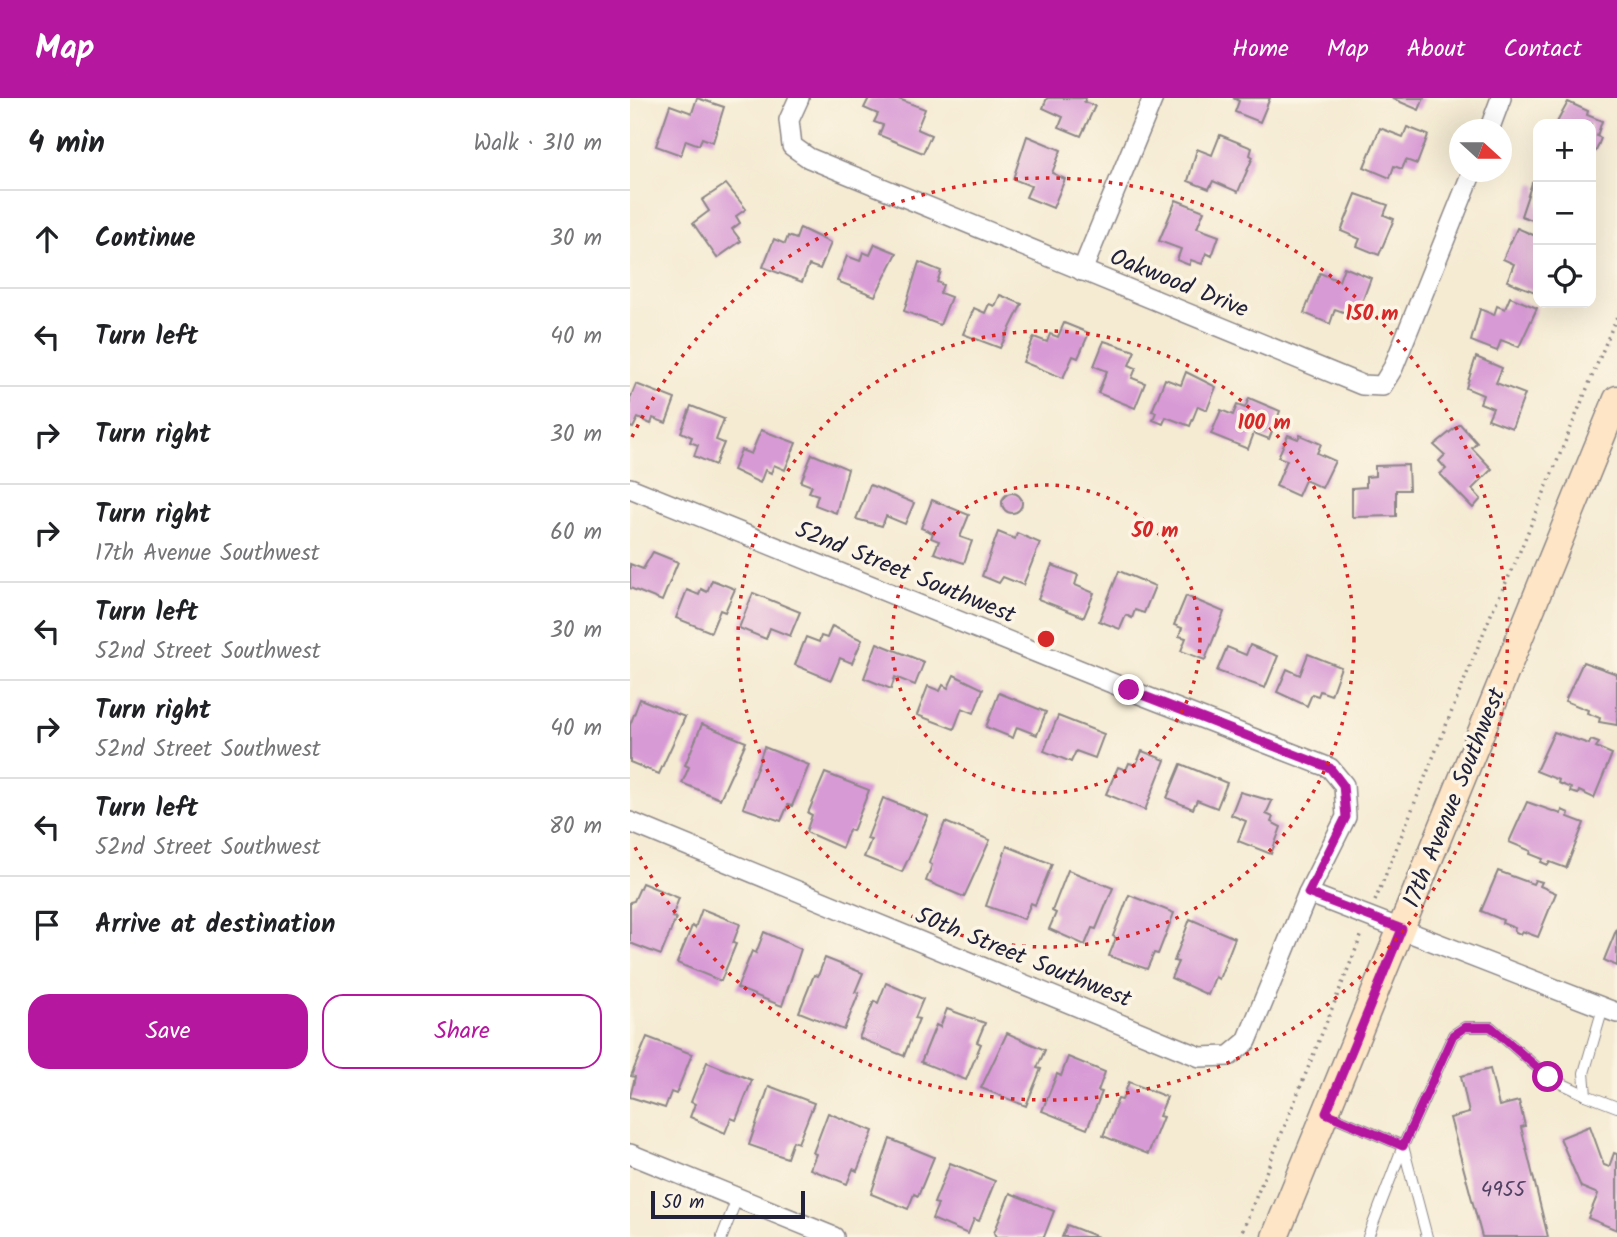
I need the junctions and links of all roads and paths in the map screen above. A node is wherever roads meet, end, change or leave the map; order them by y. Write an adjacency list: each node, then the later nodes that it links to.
1 (799, 98): 6 (street, Oakwood Drive)
2 (1153, 98): 6 (street)
3 (1502, 98): 4 (street)
4 (1493, 119)
5 (1468, 182): 6 (street, Oakwood Drive)
6 (1082, 271)
7 (1617, 316): 12 (path)
8 (1617, 400): 13 (street, 17th Avenue Southwest)
9 (630, 488): 11 (street, 52nd Street Southwest)
10 (630, 822): 11 (street, 50th Street Southwest)
11 (1308, 893): 12 (street)
12 (1369, 916): 13 (street); 24 (path)
13 (1402, 929): 14 (street); 17 (street, 17th Avenue Southwest)
14 (1610, 1010): 15 (lane)
15 (1586, 1095): 16 (lane); 18 (lane)
16 (1617, 1107)
17 (1326, 1113): 18 (lane); 25 (street, 17th Avenue Southwest)
18 (1403, 1146): 26 (lane); 27 (lane)
19 (630, 1154): 20 (street)
20 (737, 1198): 21 (street); 22 (lane)
21 (804, 1231): 23 (street)
22 (722, 1237)
23 (834, 1237)
24 (1240, 1237)
25 (1275, 1237)
26 (1368, 1237)
27 (1427, 1237)

